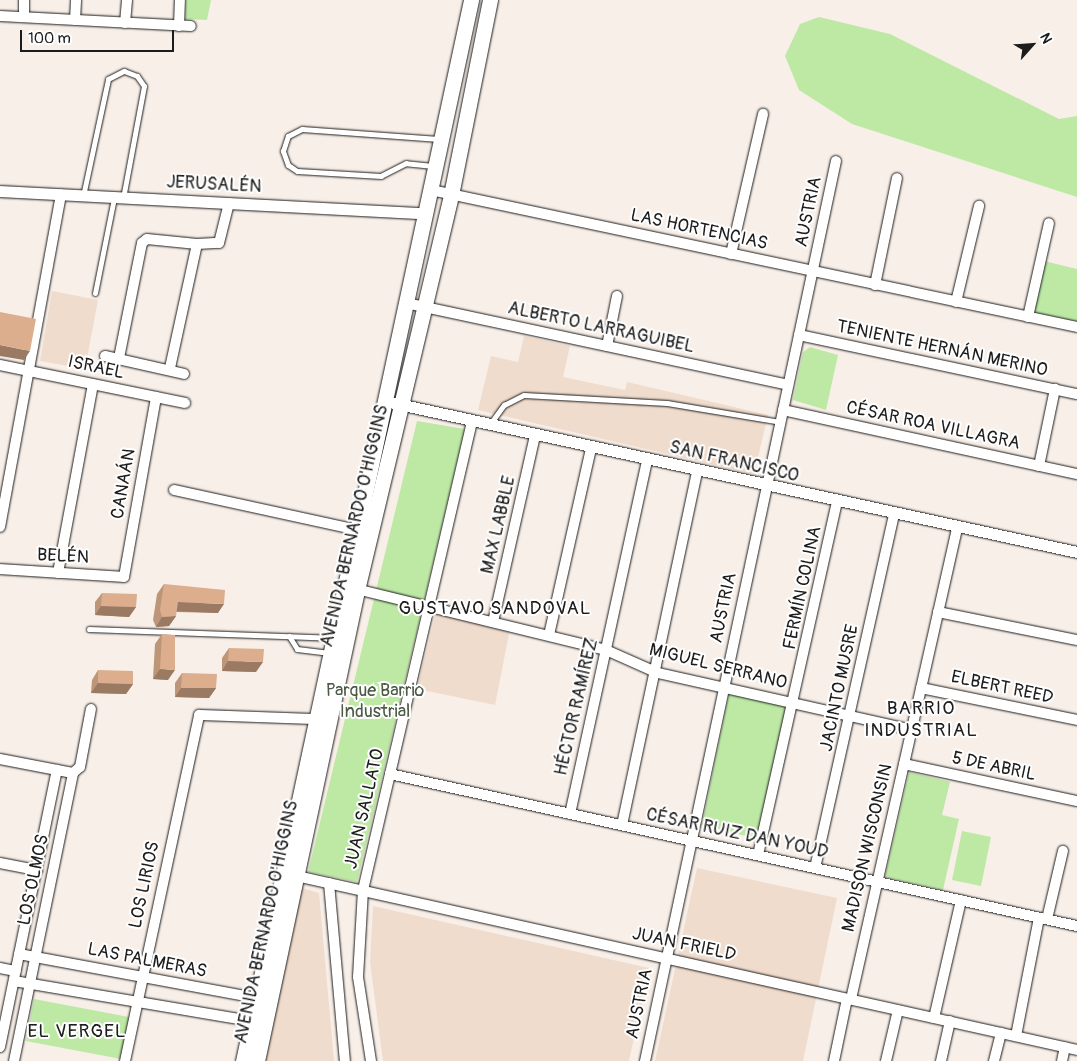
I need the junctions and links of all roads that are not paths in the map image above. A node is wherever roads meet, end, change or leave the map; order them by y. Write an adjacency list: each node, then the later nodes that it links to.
1 (24, 0): 8 (street)
2 (76, 0): 9 (street)
3 (127, 0): 10 (street)
4 (180, 0): 11 (street)
5 (471, 0): 14 (main road, AVENIDA BERNARDO O'HIGGINS)
6 (490, 0): 21 (main road, AVENIDA BERNARDO O'HIGGINS)
7 (0, 16): 8 (street)
8 (24, 17): 9 (street)
9 (75, 20): 10 (street)
10 (125, 23): 11 (street)
11 (179, 26): 12 (street)
12 (190, 26)
13 (763, 114): 29 (street)
14 (442, 139): 16 (main road, AVENIDA BERNARDO O'HIGGINS); 16 (lane)
15 (836, 162): 30 (street, AUSTRIA)
16 (436, 166): 18 (main road, AVENIDA BERNARDO O'HIGGINS)
17 (897, 178): 31 (street)
18 (431, 190): 21 (street, LAS HORTENCIAS); 26 (main road, AVENIDA BERNARDO O'HIGGINS)
19 (0, 191): 20 (street, JERUSALÉN)
20 (61, 195): 22 (street, JERUSALÉN); 45 (street)
21 (451, 195): 29 (street, LAS HORTENCIAS); 36 (main road, AVENIDA BERNARDO O'HIGGINS)
22 (83, 196): 23 (street, JERUSALÉN); 23 (lane)
23 (118, 198): 24 (street, JERUSALÉN); 32 (lane)
24 (229, 203): 26 (street, JERUSALÉN); 28 (street)
25 (979, 206): 34 (street)
26 (426, 213): 35 (main road, AVENIDA BERNARDO O'HIGGINS)
27 (1049, 224): 37 (street)
28 (198, 244): 42 (street); 44 (street)
29 (731, 254): 30 (street, LAS HORTENCIAS)
30 (813, 271): 31 (street, LAS HORTENCIAS); 39 (street, AUSTRIA)
31 (875, 284): 34 (street, LAS HORTENCIAS)
32 (95, 294)
33 (617, 296): 40 (street)
34 (956, 302): 37 (street, LAS HORTENCIAS)
35 (406, 303): 36 (street, ALBERTO LARRAGUIBEL); 52 (main road, AVENIDA BERNARDO O'HIGGINS)
36 (425, 307): 40 (street, ALBERTO LARRAGUIBEL); 54 (main road, AVENIDA BERNARDO O'HIGGINS)
37 (1028, 317): 38 (street, LAS HORTENCIAS)
38 (1077, 327)
39 (799, 336): 48 (street, AUSTRIA); 49 (street, TENIENTE HERNÁN MERINO)
40 (607, 346): 48 (street, ALBERTO LARRAGUIBEL)
41 (105, 356): 42 (street)
42 (118, 358): 44 (street)
43 (0, 365): 45 (street, ISRAEL)
44 (170, 368): 46 (street)
45 (30, 370): 47 (street, ISRAEL); 69 (street)
46 (184, 374)
47 (93, 384): 51 (street, ISRAEL); 74 (street)
48 (788, 385): 55 (street, AUSTRIA)
49 (1055, 389): 50 (street, TENIENTE HERNÁN MERINO); 62 (street)
50 (1077, 394)
51 (156, 397): 53 (street, ISRAEL); 75 (street, CANAÁN)
52 (385, 401): 54 (street, SAN FRANCISCO); 71 (main road, AVENIDA BERNARDO O'HIGGINS)
53 (185, 403)
54 (403, 405): 56 (street, SAN FRANCISCO); 76 (main road, AVENIDA BERNARDO O'HIGGINS)
55 (783, 410): 57 (street, AUSTRIA); 62 (street, CÉSAR ROA VILLAGRA)
56 (472, 421): 58 (street, SAN FRANCISCO); 77 (street, JUAN SALLATO)
57 (781, 422): 58 (lane); 65 (street, AUSTRIA)
58 (490, 425): 59 (street, SAN FRANCISCO)
59 (536, 435): 60 (street, SAN FRANCISCO); 79 (street, MAX LABBLE)
60 (591, 448): 61 (street, SAN FRANCISCO); 81 (street)
61 (646, 460): 63 (street, SAN FRANCISCO); 85 (street, HÉCTOR RAMÍREZ)
62 (1039, 466): 64 (street, CÉSAR ROA VILLAGRA)
63 (697, 472): 65 (street, SAN FRANCISCO); 87 (street)
64 (1077, 474)
65 (766, 488): 67 (street, SAN FRANCISCO); 88 (street, AUSTRIA)
66 (174, 490): 71 (street)
67 (837, 502): 68 (street, SAN FRANCISCO); 90 (street, FERMÍN COLINA)
68 (894, 514): 70 (street, SAN FRANCISCO); 92 (street, JACINTO MUSRE)
69 (0, 527)
70 (957, 527): 72 (street, SAN FRANCISCO); 78 (street, MADISON WISCONSIN)
71 (356, 530): 76 (main road, AVENIDA BERNARDO O'HIGGINS)
72 (1077, 552)
73 (0, 569): 74 (street, BELÉN)
74 (58, 573): 75 (street, BELÉN)
75 (124, 577)
76 (350, 588): 77 (street, MIGUEL SERRANO); 83 (main road, AVENIDA BERNARDO O'HIGGINS); 110 (main road, AVENIDA BERNARDO O'HIGGINS)
77 (430, 610): 79 (street, MIGUEL SERRANO); 100 (street, JUAN SALLATO)
78 (938, 612): 84 (street); 89 (street, MADISON WISCONSIN)
79 (494, 622): 81 (street, MIGUEL SERRANO)
80 (89, 629): 82 (lane)
81 (549, 635): 85 (street, MIGUEL SERRANO)
82 (289, 636): 83 (lane); 86 (lane)
83 (333, 638): 86 (main road, AVENIDA BERNARDO O'HIGGINS)
84 (1077, 640)
85 (606, 650): 87 (street, MIGUEL SERRANO); 102 (street, HÉCTOR RAMÍREZ)
86 (329, 654): 93 (main road, AVENIDA BERNARDO O'HIGGINS)
87 (658, 673): 88 (street, MIGUEL SERRANO); 103 (street)
88 (724, 688): 90 (street, MIGUEL SERRANO); 104 (street, AUSTRIA)
89 (921, 688): 94 (street, ELBERT REED); 95 (street, MADISON WISCONSIN)
90 (796, 704): 92 (street, MIGUEL SERRANO); 106 (street, FERMÍN COLINA)
91 (91, 709): 99 (street, LOS OLMOS)
92 (852, 716): 95 (street, MIGUEL SERRANO); 108 (street, JACINTO MUSRE)
93 (315, 719): 110 (main road, AVENIDA BERNARDO O'HIGGINS); 122 (street, LOS LIRIOS)
94 (1077, 720)
95 (912, 730): 97 (street, MADISON WISCONSIN)
96 (0, 759): 98 (street)
97 (904, 764): 101 (street, 5 DE ABRIL); 111 (street, MADISON WISCONSIN)
98 (57, 770): 99 (street); 109 (street, LOS OLMOS)
99 (73, 773): 118 (street, LOS OLMOS)
100 (390, 774): 102 (street, CÉSAR RUIZ DAN YOUD); 113 (street, JUAN SALLATO)
101 (1077, 801)
102 (570, 814): 103 (street, CÉSAR RUIZ DAN YOUD)
103 (622, 825): 104 (street, CÉSAR RUIZ DAN YOUD)
104 (692, 841): 106 (street, CÉSAR RUIZ DAN YOUD); 119 (street, AUSTRIA)
105 (1063, 852): 115 (street)
106 (758, 855): 108 (street, CÉSAR RUIZ DAN YOUD)
107 (0, 863): 109 (street)
108 (815, 868): 111 (street, CÉSAR RUIZ DAN YOUD)
109 (37, 870): 117 (street, LOS OLMOS)
110 (290, 875): 112 (street, JUAN FRIELD); 124 (main road, AVENIDA BERNARDO O'HIGGINS)
111 (877, 882): 114 (street, CÉSAR RUIZ DAN YOUD); 125 (street, MADISON WISCONSIN)
112 (329, 883): 113 (street, JUAN FRIELD); 140 (street, JUAN SALLATO)
113 (362, 890): 119 (street, JUAN FRIELD); 141 (street, JUAN SALLATO)
114 (961, 900): 115 (street, CÉSAR RUIZ DAN YOUD); 128 (street)
115 (1043, 918): 116 (street, CÉSAR RUIZ DAN YOUD); 132 (street)
116 (1077, 926)
117 (19, 954): 118 (street, LAS PALMERAS); 121 (street, LOS OLMOS)
118 (35, 957): 122 (street, LAS PALMERAS); 123 (street, LOS OLMOS)
119 (666, 958): 125 (street, JUAN FRIELD); 142 (street, AUSTRIA)
120 (0, 968): 121 (street)
121 (15, 976): 123 (street); 133 (street, LOS OLMOS)
122 (142, 976): 124 (street, LAS PALMERAS); 126 (street, LOS LIRIOS)
123 (29, 984): 126 (street); 136 (street, LOS OLMOS)
124 (263, 999): 130 (main road, AVENIDA BERNARDO O'HIGGINS)
125 (849, 999): 127 (street, JUAN FRIELD); 143 (street, MADISON WISCONSIN)
126 (136, 1001): 130 (street); 137 (street, LOS LIRIOS)
127 (898, 1010): 128 (street, JUAN FRIELD); 144 (street)
128 (934, 1018): 129 (street, JUAN FRIELD)
129 (950, 1021): 131 (street, JUAN FRIELD); 145 (street)
130 (258, 1022): 138 (main road, AVENIDA BERNARDO O'HIGGINS); 139 (main road, AVENIDA BERNARDO O'HIGGINS)
131 (1001, 1033): 132 (street, JUAN FRIELD); 146 (street)
132 (1016, 1036): 134 (street, JUAN FRIELD)
133 (0, 1046)
134 (1065, 1047): 135 (street, JUAN FRIELD); 147 (street)
135 (1077, 1050)
136 (14, 1061)
137 (125, 1061)
138 (243, 1061)
139 (257, 1061)
140 (345, 1061)
141 (371, 1061)
142 (645, 1061)
143 (834, 1061)
144 (886, 1061)
145 (941, 1061)
146 (994, 1061)
147 (1062, 1061)

